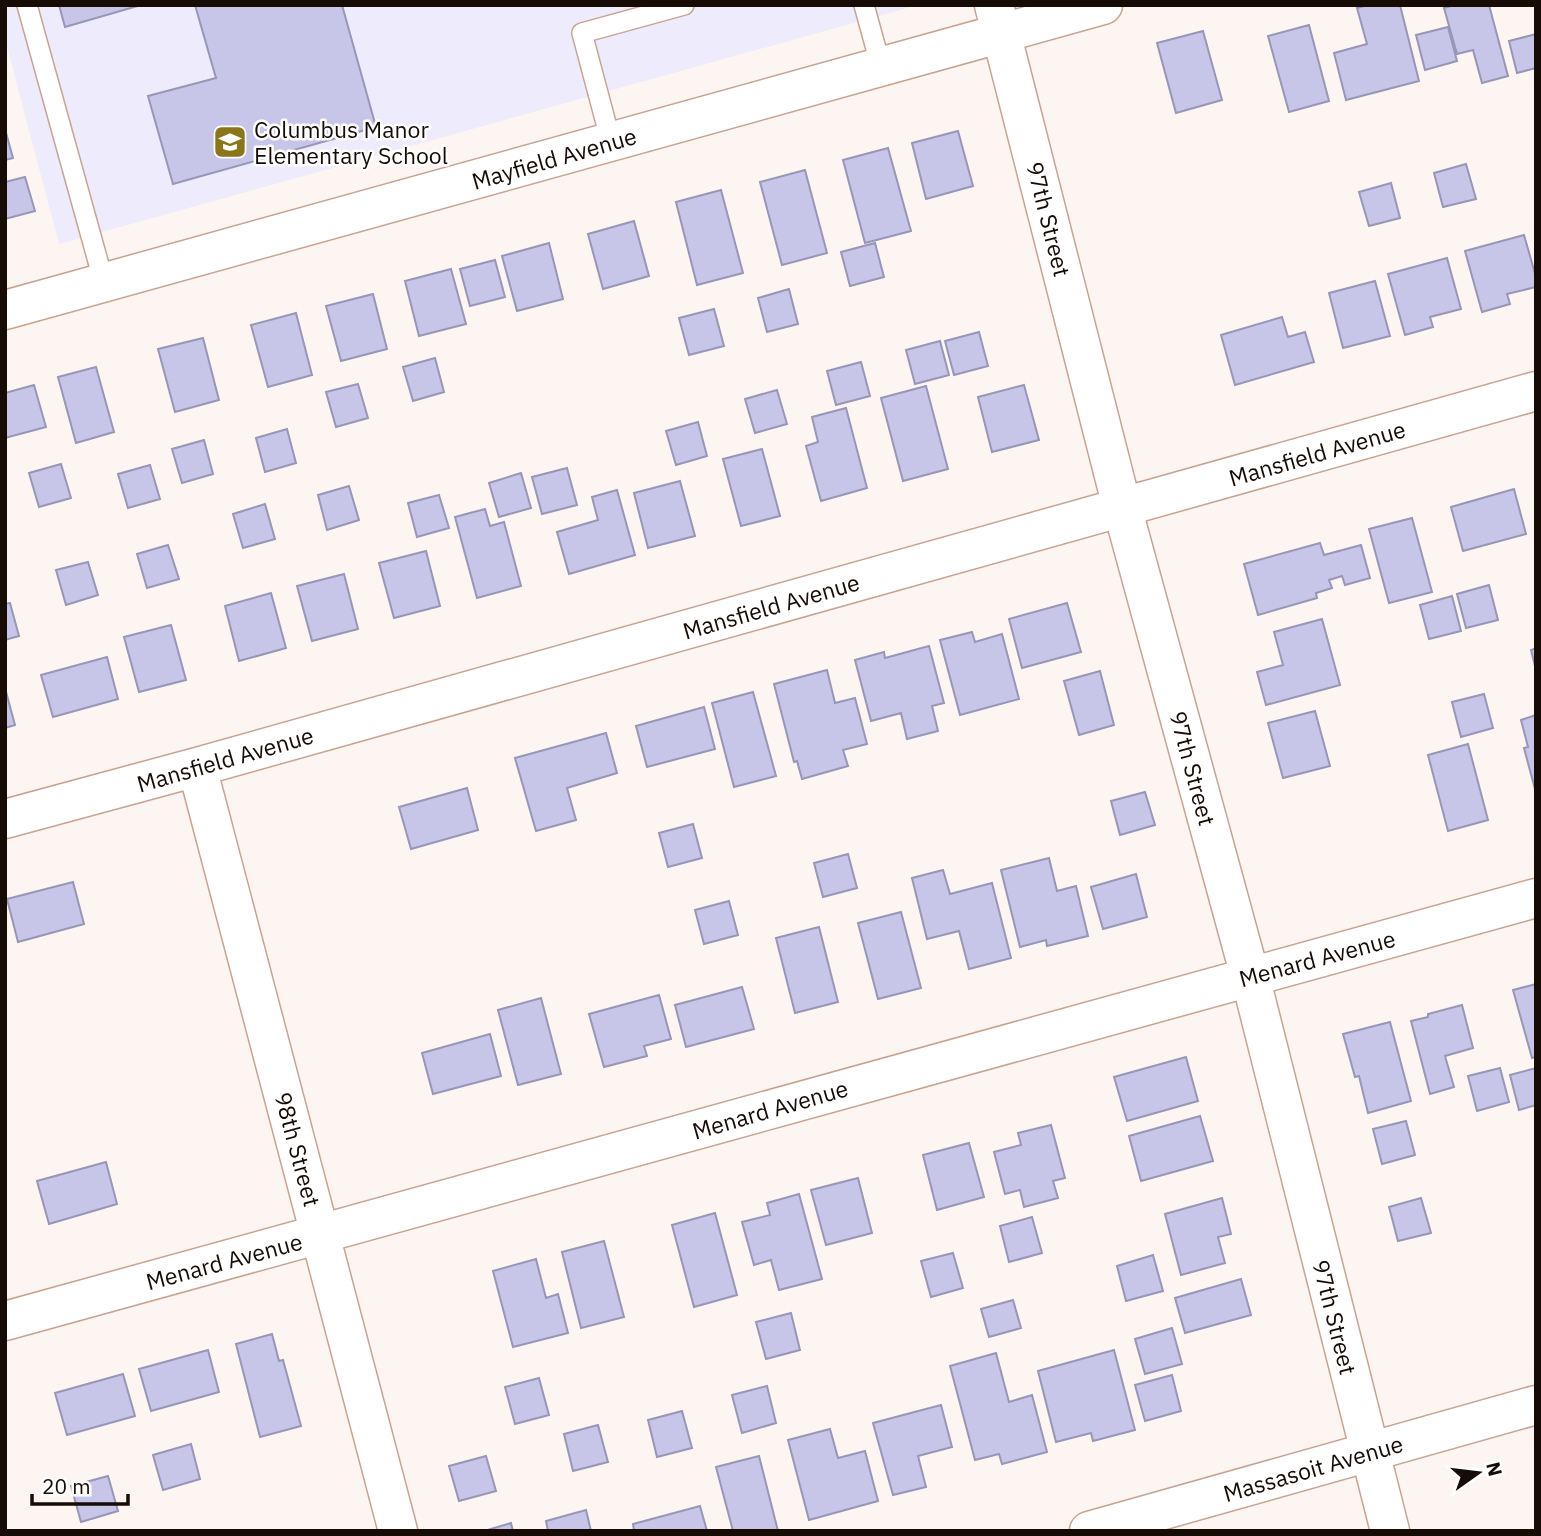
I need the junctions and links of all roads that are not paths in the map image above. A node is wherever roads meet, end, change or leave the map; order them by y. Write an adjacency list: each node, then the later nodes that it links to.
1 (27, 5): 8 (lane)
2 (684, 5): 7 (lane)
3 (864, 5): 6 (lane)
4 (1103, 5): 5 (street, Mayfield Avenue)
5 (998, 19): 6 (street, Mayfield Avenue); 11 (street, 97th Street)
6 (881, 67): 7 (street, Mayfield Avenue)
7 (611, 142): 8 (street, Mayfield Avenue)
8 (104, 283): 9 (street, Mayfield Avenue)
9 (5, 310)
10 (1536, 391): 11 (street, Mansfield Avenue)
11 (1122, 507): 12 (street, Mansfield Avenue); 15 (street, 97th Street)
12 (197, 767): 13 (street, Mansfield Avenue); 16 (street, 98th Street)
13 (5, 819)
14 (1536, 898): 15 (street, Menard Avenue)
15 (1250, 976): 16 (street, Menard Avenue); 19 (street, 97th Street)
16 (321, 1235): 17 (street, Menard Avenue); 20 (street, 98th Street)
17 (5, 1321)
18 (1536, 1405): 19 (street, Massasoit Avenue)
19 (1370, 1453): 21 (street, Massasoit Avenue); 22 (street, 97th Street)
20 (398, 1531)
21 (1089, 1531)
22 (1390, 1531)

